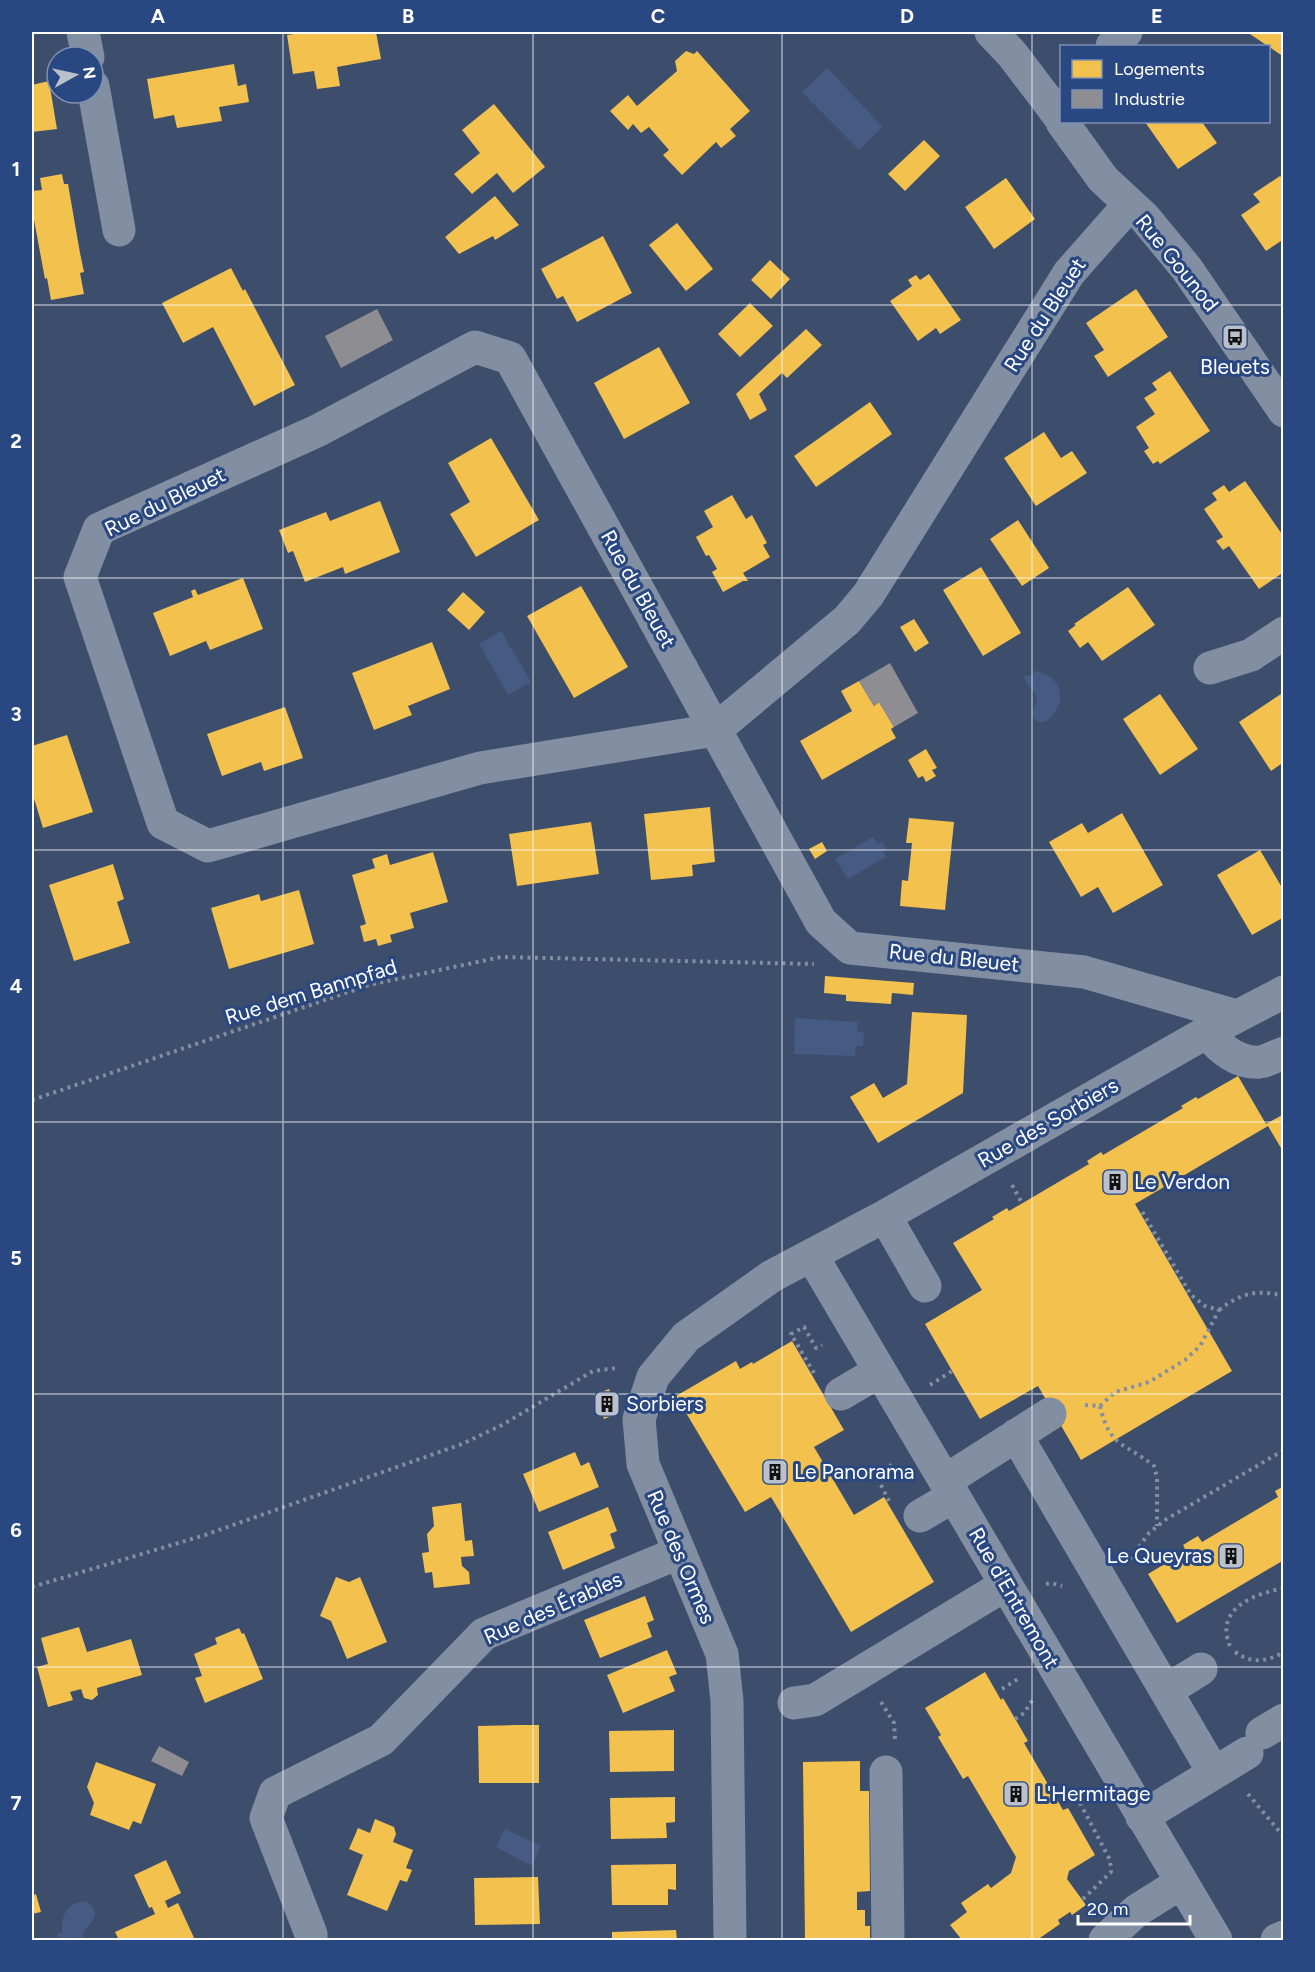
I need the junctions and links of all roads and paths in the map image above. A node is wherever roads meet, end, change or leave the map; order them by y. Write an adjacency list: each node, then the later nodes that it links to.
1 (991, 32): 5 (street, Rue Gounod)
2 (1126, 32): 3 (street)
3 (1113, 45)
4 (96, 105): 8 (street)
5 (1058, 107)
6 (1068, 123): 7 (street, Rue Gounod)
7 (1129, 205): 9 (street, Rue Gounod); 12 (street, Rue du Bleuet)
8 (119, 230)
9 (1284, 411)
10 (1284, 633): 11 (street)
11 (1210, 668)
12 (715, 730): 12 (street, Rue du Bleuet); 15 (street, Rue du Bleuet)
13 (824, 964): 18 (path, Rue dem Bannpfad)
14 (1284, 992): 15 (street, Rue des Sorbiers)
15 (1237, 1016): 16 (street, Rue des Sorbiers)
16 (1207, 1032): 17 (street); 20 (street, Rue des Sorbiers)
17 (1284, 1053)
18 (32, 1100)
19 (1140, 1208): 24 (path)
20 (885, 1216): 21 (street, Rue des Sorbiers); 22 (street)
21 (812, 1256): 26 (street, Rue d'Entremont); 28 (street, Rue des Ormes)
22 (925, 1286)
23 (1284, 1296): 24 (path)
24 (1219, 1310): 31 (path)
25 (825, 1343): 30 (path)
26 (880, 1371): 30 (street); 36 (street, Rue d'Entremont)
27 (952, 1371): 29 (path)
28 (653, 1377): 39 (street, Rue des Ormes); 42 (path)
29 (928, 1386)
30 (829, 1387)
31 (1100, 1406): 32 (path); 38 (path)
32 (1065, 1409): 33 (street)
33 (1016, 1436): 36 (street); 48 (street)
34 (1284, 1450): 38 (path)
35 (895, 1463): 37 (path)
36 (950, 1489): 37 (street); 41 (street, Rue d'Entremont)
37 (907, 1512)
38 (1156, 1527): 40 (path)
39 (678, 1553): 61 (street, Rue des Érables); 62 (street, Rue des Ormes)
40 (1131, 1557)
41 (1005, 1585): 50 (street); 56 (street, Rue d'Entremont)
42 (32, 1587)
43 (1284, 1588): 44 (path)
44 (1284, 1652)
45 (1201, 1669): 48 (street)
46 (1030, 1672): 47 (path)
47 (1002, 1689)
48 (1166, 1691): 54 (street)
49 (1034, 1696): 51 (path)
50 (795, 1703)
51 (1015, 1719)
52 (1264, 1735): 54 (street)
53 (886, 1772): 63 (street)
54 (1214, 1773): 56 (street); 57 (path)
55 (1100, 1791): 59 (path)
56 (1143, 1817): 58 (street, Rue d'Entremont)
57 (1284, 1837)
58 (1182, 1882): 64 (street); 65 (street, Rue d'Entremont)
59 (1083, 1899)
60 (1284, 1937): 66 (street)
61 (311, 1941)
62 (730, 1941)
63 (888, 1941)
64 (1105, 1941)
65 (1216, 1941)
66 (1277, 1941)

